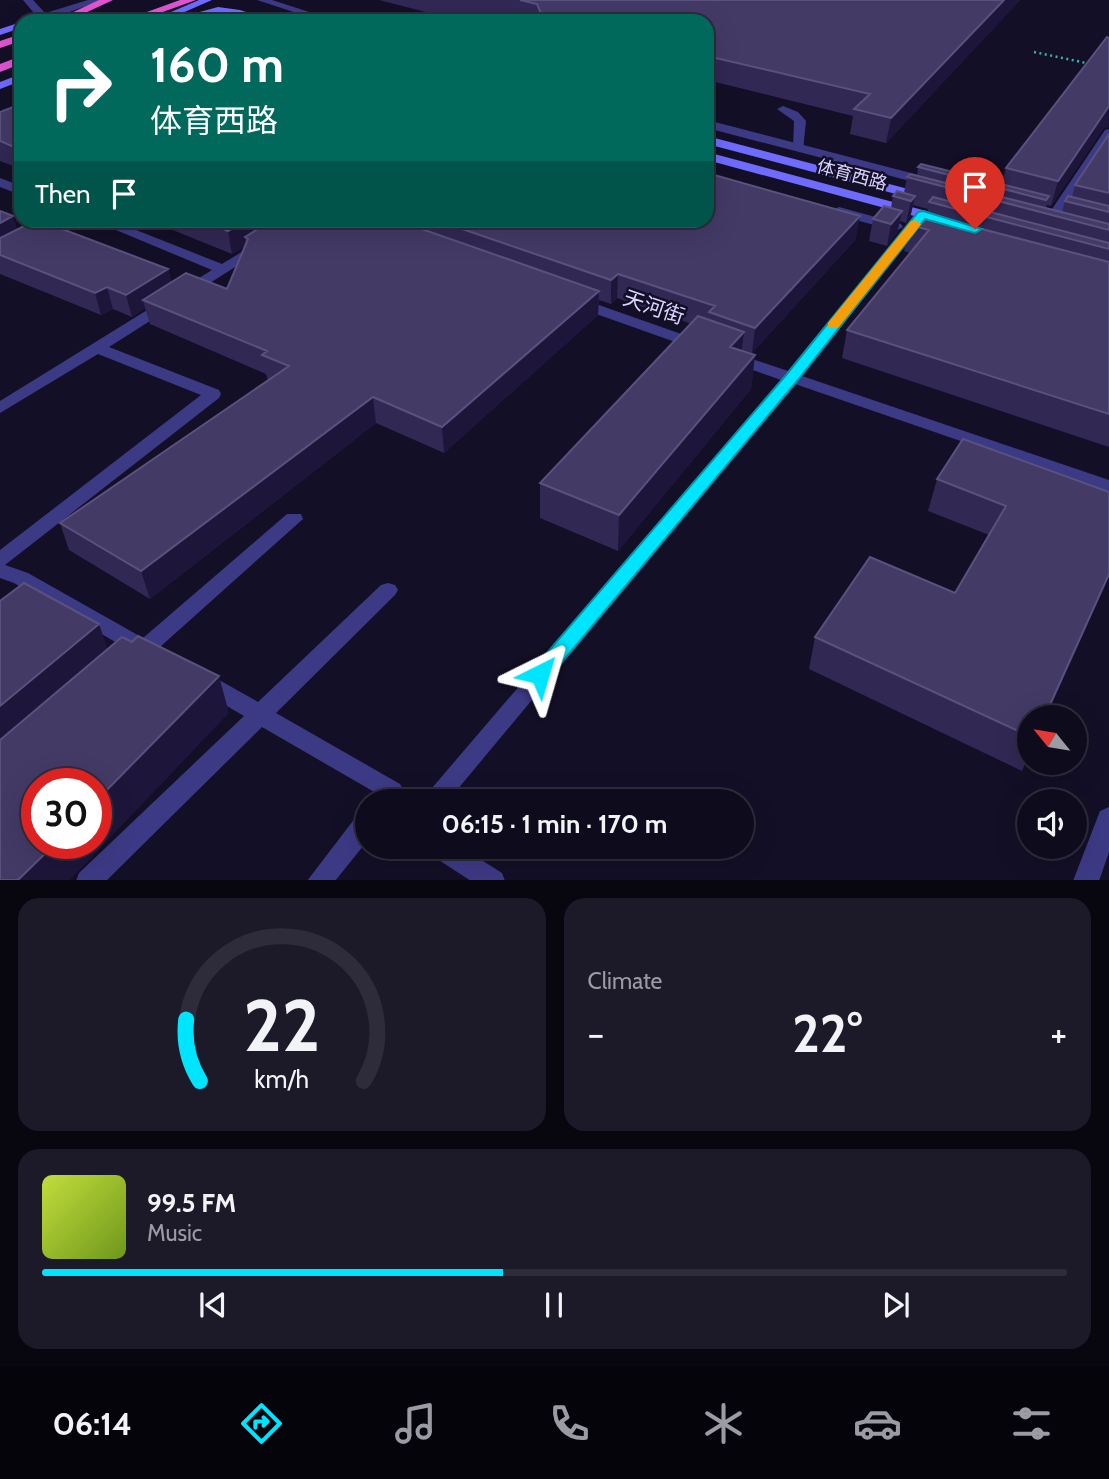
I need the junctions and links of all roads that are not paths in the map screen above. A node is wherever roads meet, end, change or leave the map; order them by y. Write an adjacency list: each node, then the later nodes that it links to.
1 (98, 0): 9 (street)
2 (108, 0): 10 (highway)
3 (191, 0): 11 (highway)
4 (207, 0): 12 (main road)
5 (251, 0): 15 (main road)
6 (262, 0): 16 (street)
7 (48, 4): 8 (street)
8 (43, 14)
9 (56, 14)
10 (75, 14)
11 (149, 14)
12 (172, 14)
13 (200, 14): 14 (main road)
14 (251, 14)
15 (268, 14)
16 (309, 14)
17 (783, 109): 21 (street)
18 (714, 126): 21 (street)
19 (1109, 133): 30 (street)
20 (714, 142): 24 (main road, 体育西路)
21 (799, 148): 23 (street)
22 (714, 158): 26 (main road, 体育西路)
23 (948, 186)
24 (937, 201)
25 (820, 205): 31 (street)
26 (923, 215): 27 (main road, 体育西路); 31 (street)
27 (948, 222)
28 (54, 228): 33 (street)
29 (118, 228): 34 (street)
30 (1045, 230)
31 (916, 232): 37 (street)
32 (268, 241): 34 (street)
33 (0, 257)
34 (222, 269): 36 (street)
35 (555, 295): 37 (street, 天河街)
36 (96, 348): 38 (street); 41 (street)
37 (791, 378): 39 (street, 天河街); 46 (street)
38 (0, 408)
39 (1109, 486)
40 (294, 519): 44 (street)
41 (0, 560)
42 (0, 571): 45 (street)
43 (388, 590): 50 (street)
44 (126, 665)
45 (389, 789)
46 (443, 789)
47 (1109, 818): 53 (street)
48 (355, 837): 51 (street)
49 (459, 859): 52 (street)
50 (88, 880)
51 (319, 880)
52 (493, 880)
53 (1086, 880)

